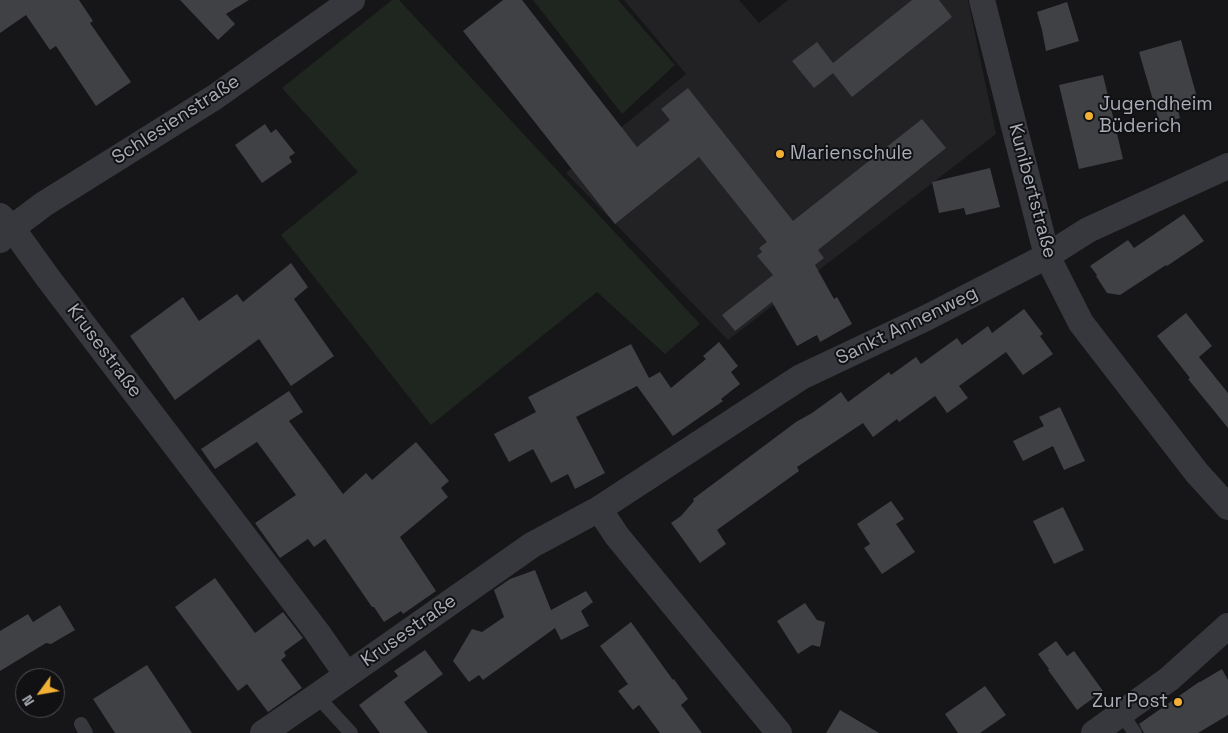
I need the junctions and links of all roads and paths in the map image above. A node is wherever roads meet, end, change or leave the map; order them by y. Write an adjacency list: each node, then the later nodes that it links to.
1 (352, 0): 4 (street, Schlesienstraße)
2 (982, 0): 5 (street, Kunibertstraße)
3 (1228, 166): 5 (street, Sankt Annenweg)
4 (4, 228): 9 (street, Krusestraße)
5 (1047, 256): 6 (street, Kunibertstraße); 7 (street, Sankt Annenweg)
6 (1228, 507)
7 (599, 509): 9 (street, Krusestraße); 14 (street)
8 (1228, 626): 11 (street)
9 (347, 675): 10 (street)
10 (317, 696): 12 (street); 13 (lane)
11 (1128, 723): 15 (street)
12 (262, 733)
13 (351, 733)
14 (779, 733)
15 (1094, 733)

